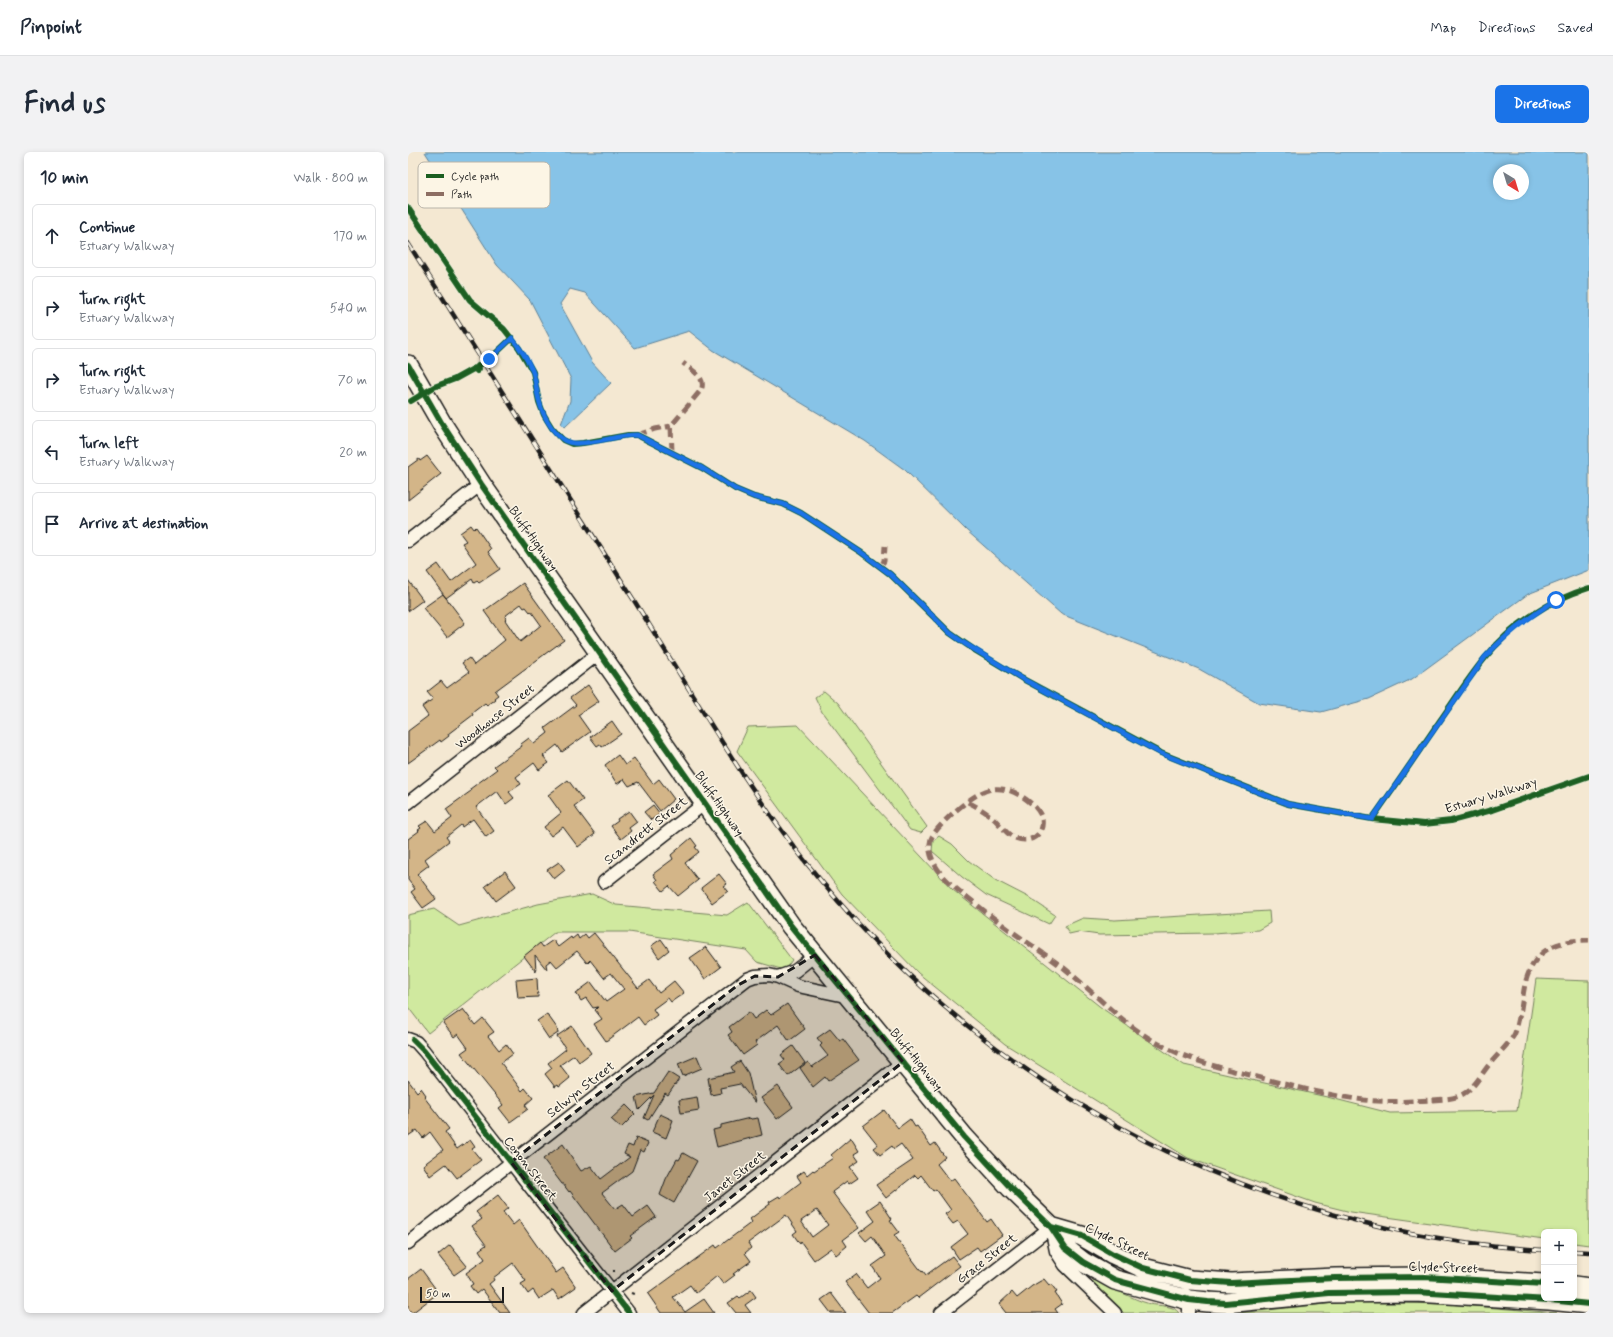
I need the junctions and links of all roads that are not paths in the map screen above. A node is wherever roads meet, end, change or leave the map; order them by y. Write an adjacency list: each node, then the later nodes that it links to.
1 (408, 365): 2 (highway, Bluff Highway)
2 (481, 484): 3 (street); 4 (highway, Bluff Highway)
3 (408, 541)
4 (599, 653): 5 (street, Woodhouse Street); 6 (highway, Bluff Highway)
5 (408, 803)
6 (705, 803): 7 (street, Scandrett Street); 8 (highway, Bluff Highway)
7 (604, 882)
8 (815, 955): 9 (street, Selwyn Street); 10 (highway, Bluff Highway)
9 (778, 977): 10 (street, Selwyn Street); 13 (street, Selwyn Street)
10 (850, 998): 12 (highway, Bluff Highway)
11 (410, 1040): 13 (street, Conon Street)
12 (903, 1062): 14 (highway, Bluff Highway); 20 (street, Janet Street)
13 (511, 1162): 15 (street, Selwyn Street); 20 (street, Conon Street)
14 (1050, 1227): 16 (highway, Clyde Street); 22 (highway, Clyde Street); 25 (street, Grace Street); 26 (street)
15 (408, 1243)
16 (1124, 1260): 17 (highway, Clyde Street); 22 (street)
17 (1541, 1284)
18 (1577, 1286): 19 (highway)
19 (1589, 1288)
20 (612, 1291): 23 (street, Janet Street); 24 (street, Conon Street)
21 (1589, 1304): 22 (highway, Clyde Street)
22 (1189, 1307)
23 (584, 1313)
24 (629, 1313)
25 (940, 1313)
26 (1115, 1313)

